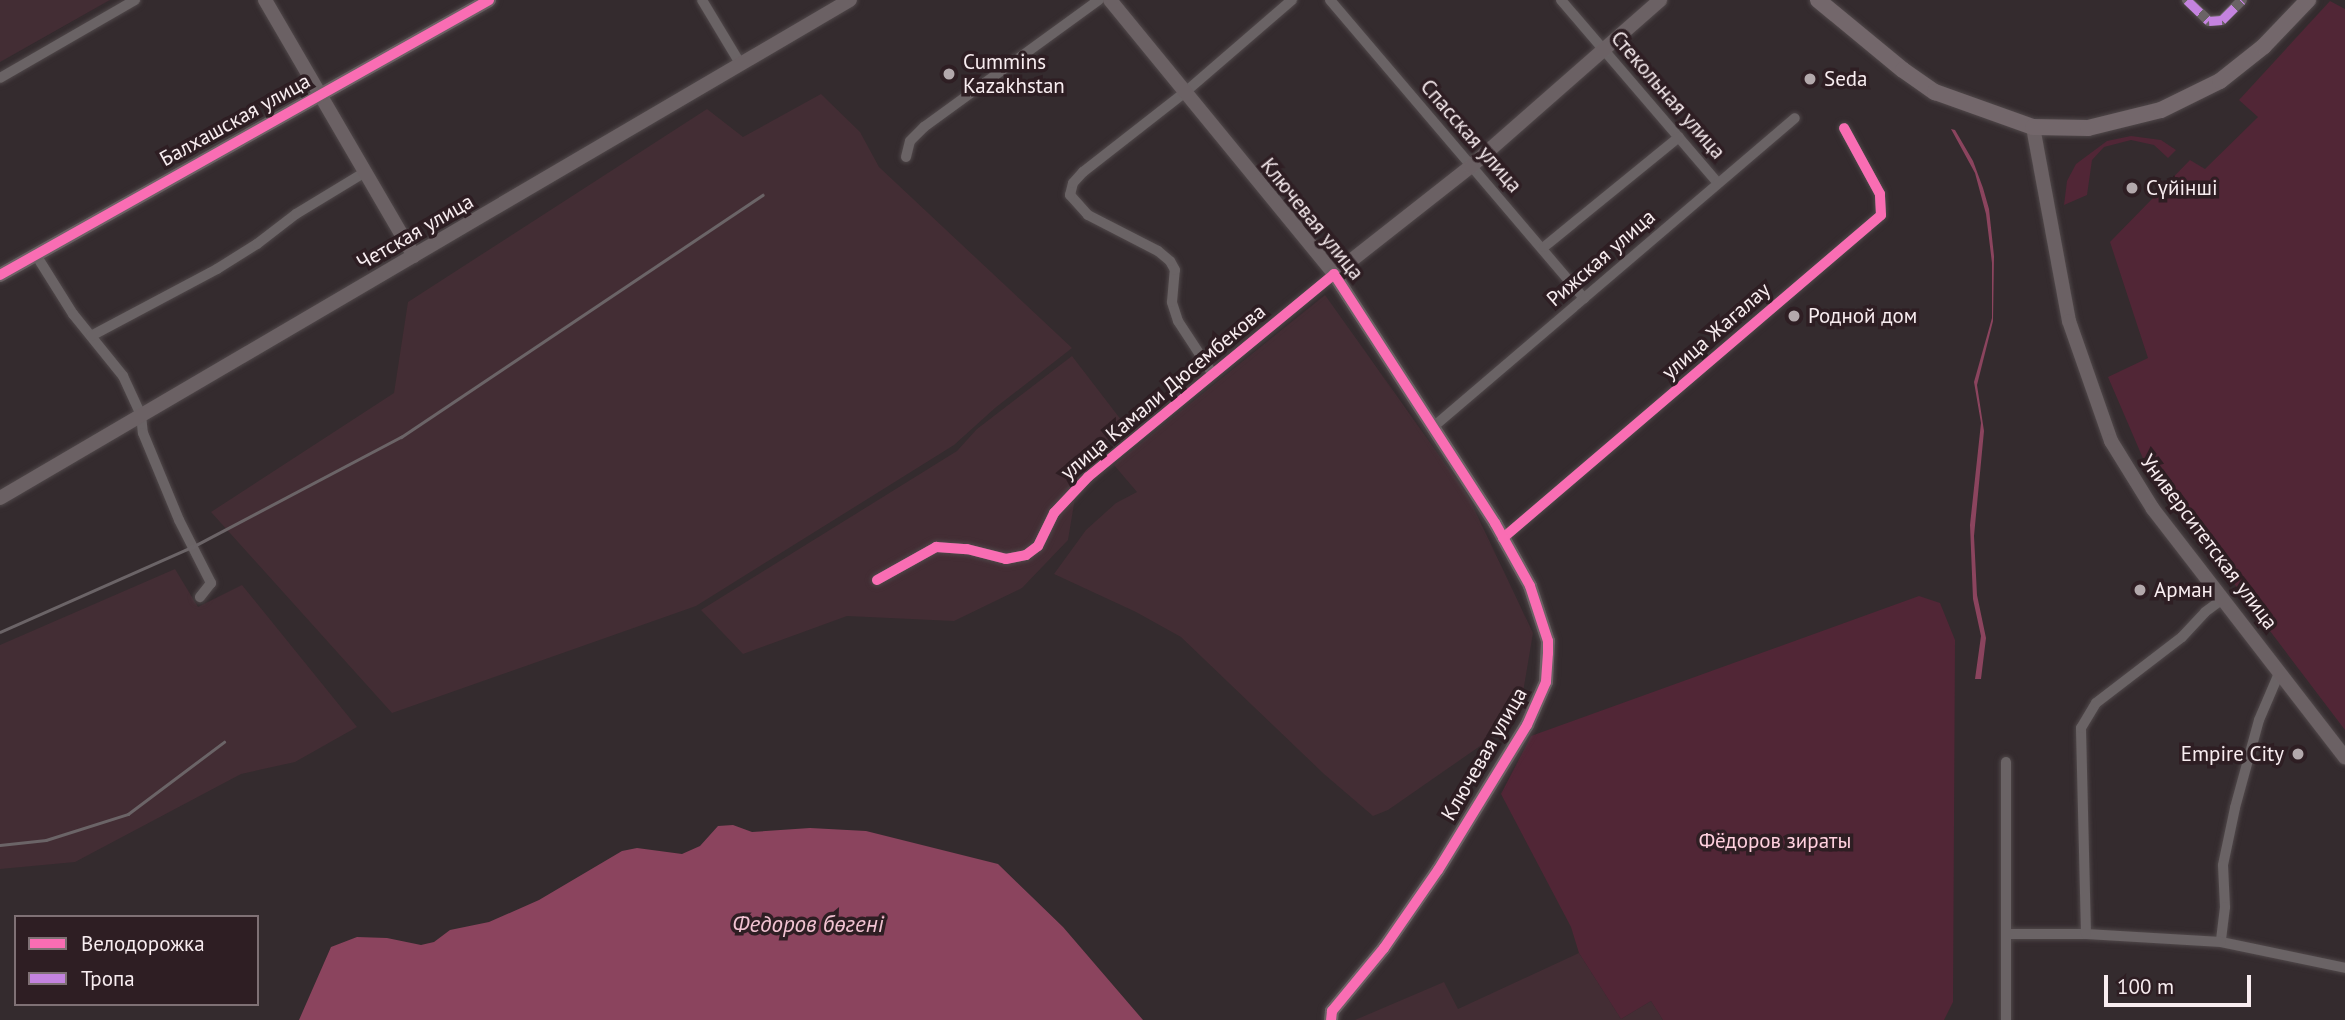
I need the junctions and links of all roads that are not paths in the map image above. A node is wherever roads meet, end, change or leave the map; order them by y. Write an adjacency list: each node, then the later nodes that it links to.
1 (135, 0): 18 (street)
2 (265, 0): 19 (main road)
3 (489, 0): 19 (main road, Балхашская улица)
4 (702, 0): 17 (street)
5 (850, 0): 17 (main road, Четская улица)
6 (1099, 0): 25 (street)
7 (1110, 0): 20 (main road, Ключевая улица)
8 (1292, 0): 20 (street)
9 (1330, 0): 26 (street, Спасская улица)
10 (1561, 0): 16 (street, Стекольная улица)
11 (1660, 0): 16 (main road, улица Камали Дюсембекова)
12 (1818, 0): 22 (main road)
13 (2187, 0): 14 (street)
14 (2242, 0)
15 (2308, 0): 22 (main road)
16 (1604, 50): 24 (street, Стекольная улица); 26 (main road, улица Камали Дюсембекова)
17 (741, 65): 31 (main road, Четская улица)
18 (0, 78)
19 (321, 94): 27 (main road); 30 (main road, Балхашская улица)
20 (1183, 94): 32 (main road, Ключевая улица); 36 (street)
21 (1795, 118): 28 (street, Рижская улица)
22 (2033, 127): 43 (main road, Университетская улица)
23 (1844, 128): 40 (street, улица Жагалау)
24 (1679, 137): 28 (street, Стекольная улица); 29 (street)
25 (906, 157)
26 (1470, 167): 29 (street, Спасская улица); 32 (main road, улица Камали Дюсембекова)
27 (365, 172): 31 (main road); 35 (street)
28 (1717, 183): 34 (street, Рижская улица)
29 (1544, 247): 34 (street, Спасская улица)
30 (36, 255): 33 (main road, Балхашская улица); 35 (street)
31 (414, 256): 37 (main road, Четская улица)
32 (1334, 274): 36 (street, улица Камали Дюсембекова); 38 (main road, Ключевая улица)
33 (0, 275)
34 (1584, 298): 38 (street, Рижская улица)
35 (92, 336): 37 (street)
36 (1212, 373): 41 (street, улица Камали Дюсембекова)
37 (141, 415): 39 (main road, Четская улица); 42 (street)
38 (1433, 428): 40 (main road, Ключевая улица)
39 (0, 498)
40 (1503, 538): 51 (main road, Ключевая улица)
41 (877, 580)
42 (200, 597)
43 (2223, 599): 44 (main road, Университетская улица); 48 (street)
44 (2280, 671): 45 (main road, Университетская улица); 49 (street)
45 (2345, 757)
46 (2006, 762): 47 (street)
47 (2007, 934): 48 (street); 52 (street)
48 (2086, 934): 49 (street)
49 (2221, 942): 50 (street)
50 (2345, 968)
51 (1331, 1020)
52 (2006, 1020)

